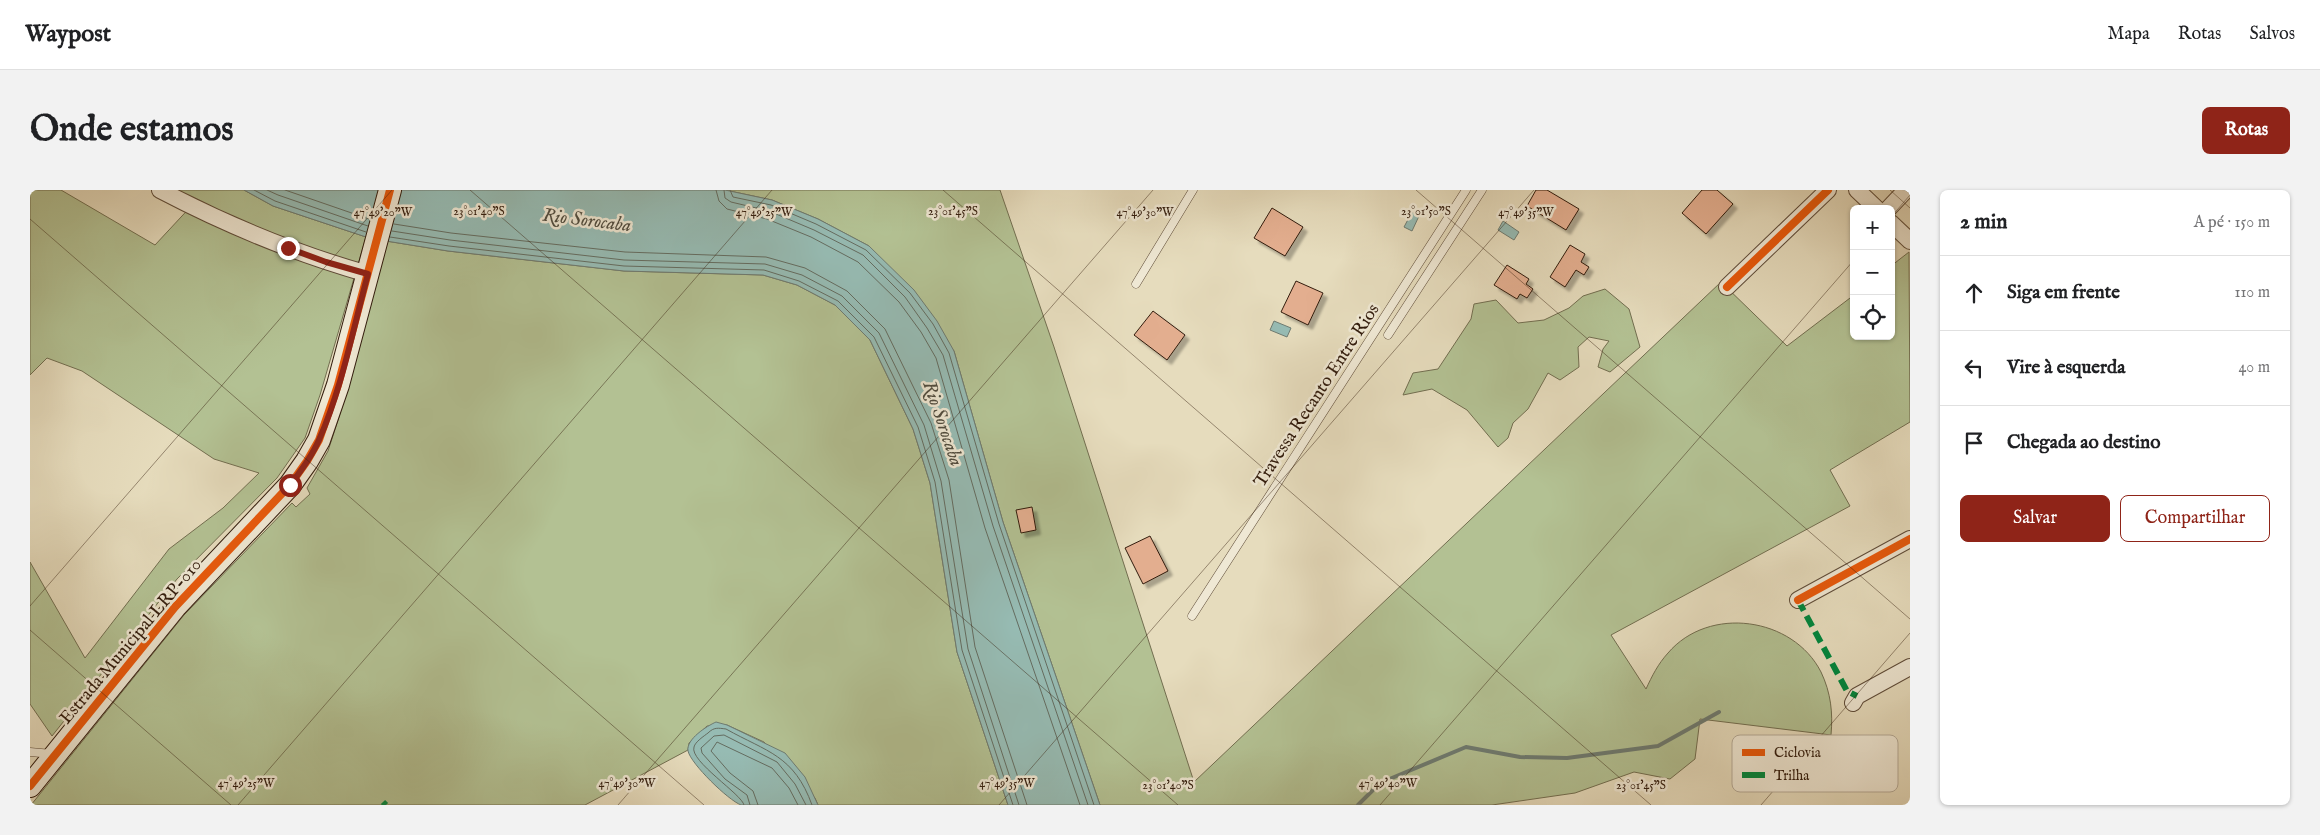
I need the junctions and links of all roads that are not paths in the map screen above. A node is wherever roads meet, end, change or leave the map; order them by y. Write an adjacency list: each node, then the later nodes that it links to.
1 (160, 190): 13 (street)
2 (390, 190): 13 (street, Estrada Municipal LRP-010)
3 (1193, 190): 14 (lane)
4 (1466, 190): 19 (lane, Travessa Recanto Entre Rios)
5 (1482, 190): 16 (lane)
6 (1828, 190): 15 (street)
7 (1857, 190): 9 (street)
8 (1906, 190): 10 (street)
9 (1873, 205)
10 (1892, 205)
11 (1895, 226): 12 (street)
12 (1910, 241)
13 (370, 266): 23 (street, Estrada Municipal LRP-010)
14 (1136, 284)
15 (1727, 287)
16 (1388, 335)
17 (1910, 539): 18 (street)
18 (1798, 600)
19 (1192, 616)
20 (1910, 667): 21 (street)
21 (1852, 703)
22 (30, 752): 23 (lane)
23 (54, 754): 24 (street, Estrada Municipal LRP-010)
24 (30, 786)

